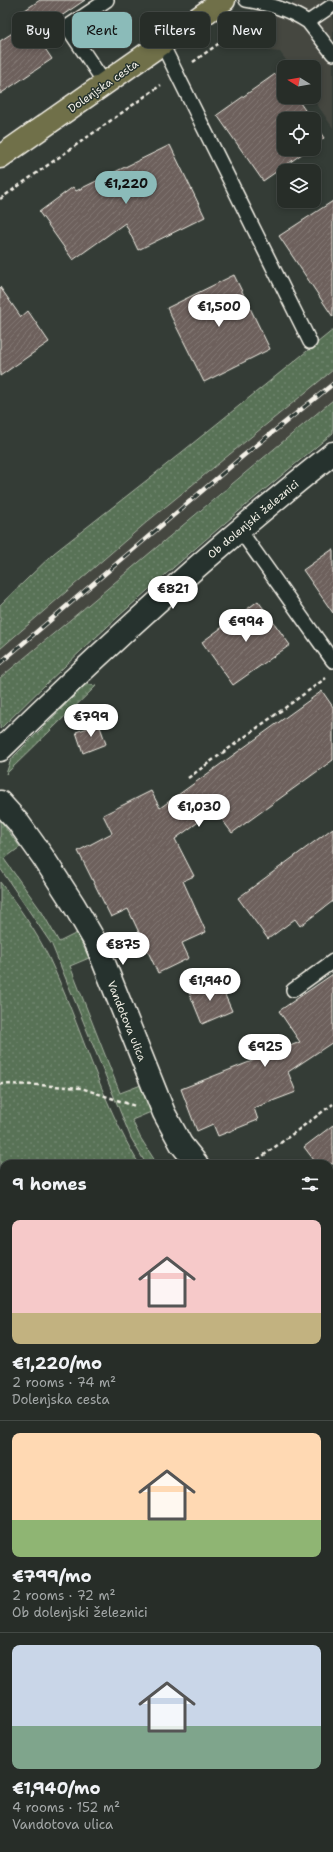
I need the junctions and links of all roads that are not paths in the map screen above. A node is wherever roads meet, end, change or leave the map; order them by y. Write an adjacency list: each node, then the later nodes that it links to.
1 (107, 0): 10 (lane)
2 (224, 0): 5 (main road, Dolenjska cesta)
3 (246, 0): 6 (lane)
4 (330, 7): 6 (lane)
5 (207, 12)
6 (308, 22): 9 (lane)
7 (157, 48): 10 (main road, Dolenjska cesta)
8 (164, 48): 12 (lane)
9 (333, 54)
10 (106, 85): 11 (main road, Dolenjska cesta)
11 (0, 158)
12 (310, 342)
13 (333, 453): 14 (street, Ob dolenjski železnici)
14 (240, 529): 15 (lane); 16 (street, Ob dolenjski železnici)
15 (333, 661)
16 (0, 750)
17 (0, 802): 20 (street, Vandotova ulica)
18 (333, 961): 19 (lane)
19 (294, 990)
20 (194, 1160)

